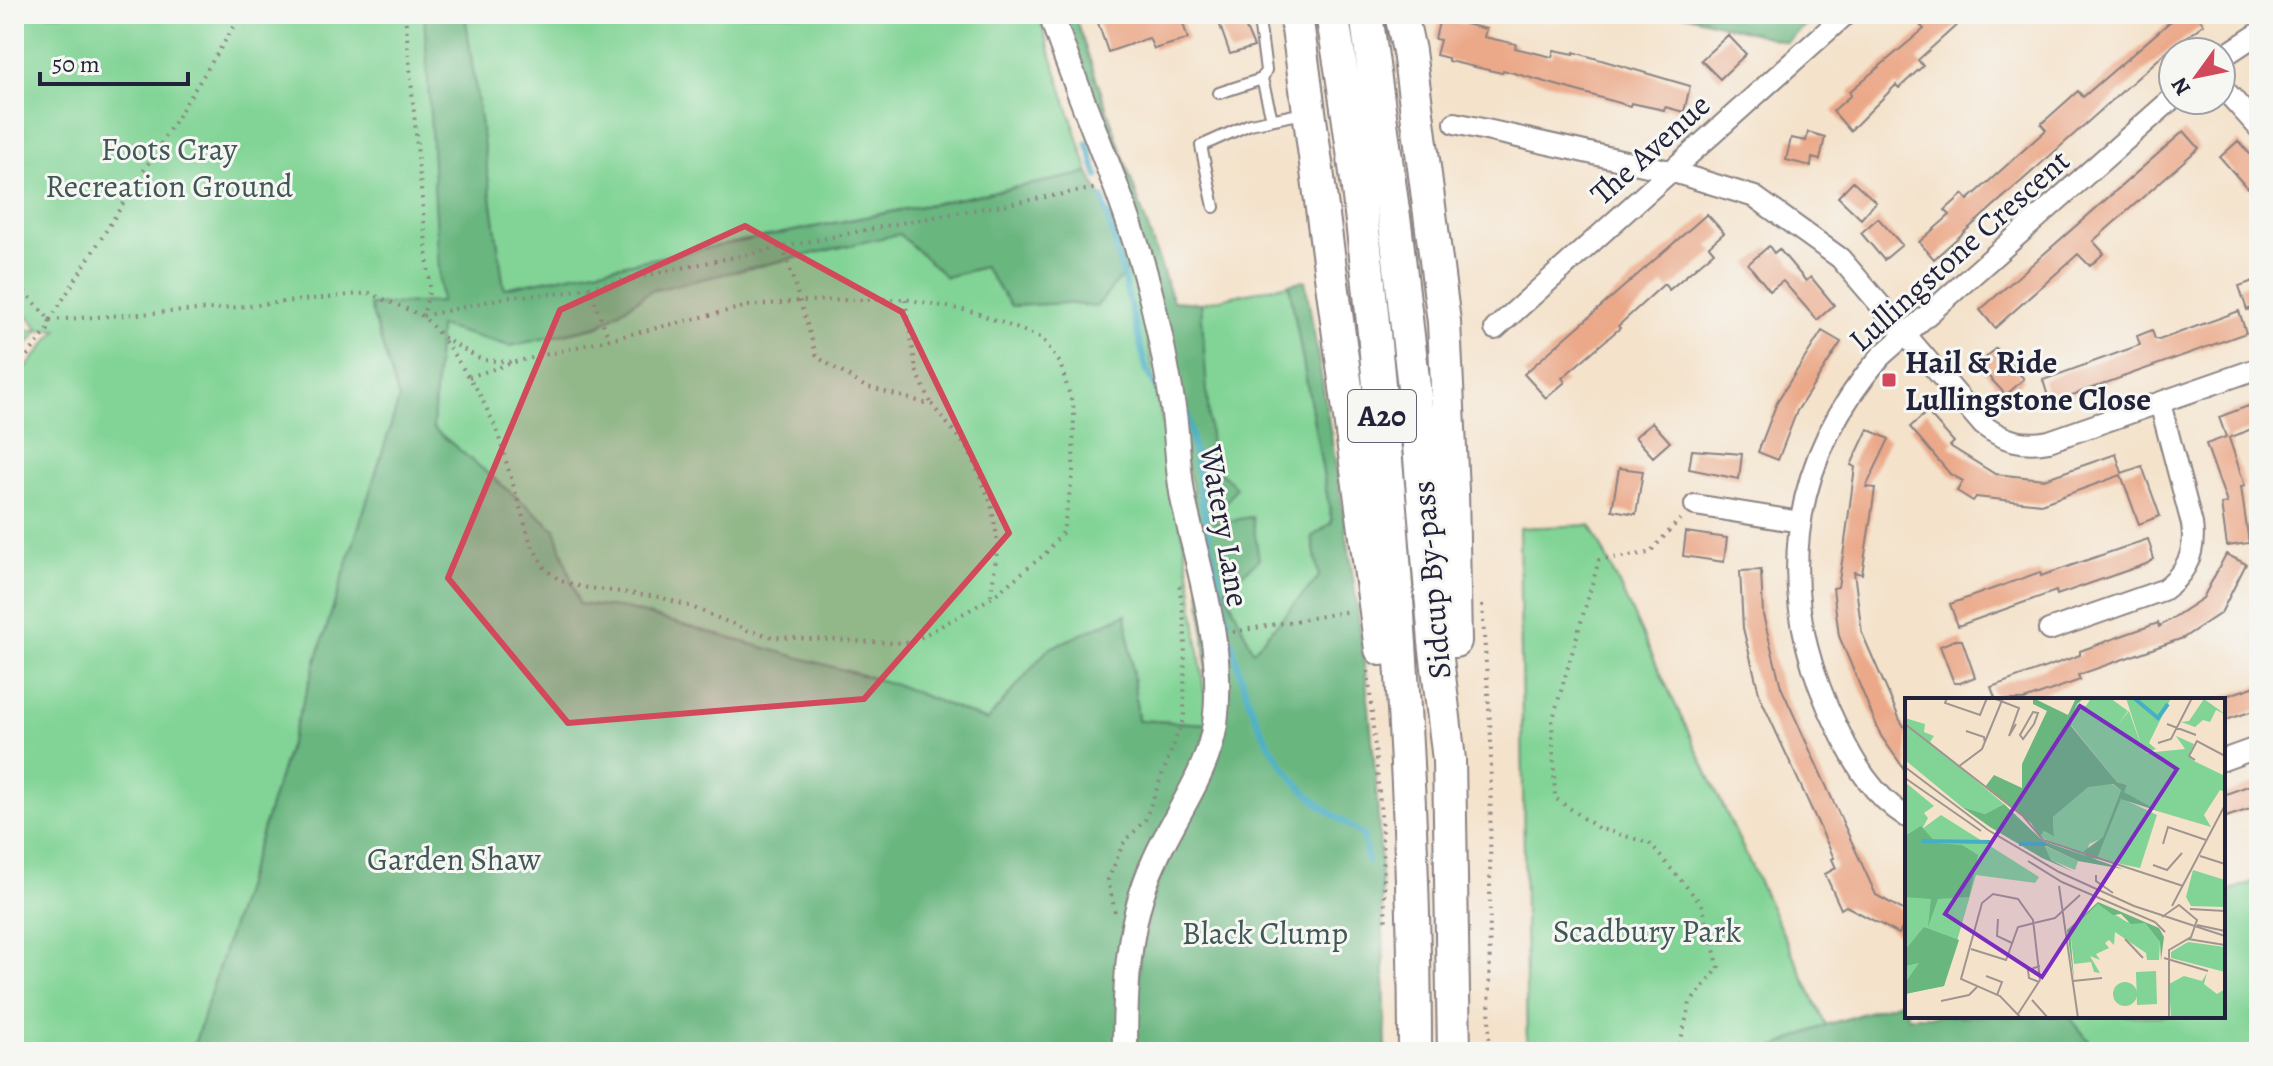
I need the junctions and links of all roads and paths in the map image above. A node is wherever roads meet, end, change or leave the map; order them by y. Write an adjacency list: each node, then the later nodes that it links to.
1 (242, 14): 29 (path)
2 (405, 14): 28 (path)
3 (1051, 14): 46 (street, Watery Lane)
4 (1258, 14): 12 (lane)
5 (1296, 14): 16 (highway, A20)
6 (1332, 14): 51 (highway, Sidcup By-pass / A20)
7 (1366, 14): 49 (highway, Sidcup By-pass / A20)
8 (1401, 14): 49 (highway, A20)
9 (1846, 14): 20 (street, The Avenue)
10 (2259, 33): 11 (street)
11 (2237, 47)
12 (1262, 79): 13 (lane); 17 (lane)
13 (1219, 93)
14 (2237, 104): 19 (street)
15 (2157, 112): 31 (street, Lullingstone Crescent)
16 (1310, 113): 17 (lane); 51 (highway, A20)
17 (1272, 119): 22 (lane)
18 (1455, 123): 20 (street)
19 (2259, 128)
20 (1670, 171): 30 (street, The Avenue); 31 (street)
21 (1103, 187): 23 (path)
22 (1214, 207)
23 (783, 247): 25 (path); 27 (path)
24 (14, 279): 29 (path)
25 (589, 287): 28 (path); 33 (path)
26 (905, 299): 27 (path); 39 (path); 43 (path)
27 (799, 301): 33 (path); 39 (path)
28 (423, 316): 29 (path); 32 (path)
29 (50, 320): 36 (path)
30 (1495, 329)
31 (1905, 334): 38 (street); 41 (street, Lullingstone Crescent)
32 (442, 337): 34 (path); 37 (path)
33 (609, 340): 34 (path)
34 (515, 362): 37 (path)
35 (2259, 368): 38 (street)
36 (14, 372)
37 (469, 377): 43 (path)
38 (2160, 403): 45 (street)
39 (932, 405): 43 (path)
40 (1695, 505): 41 (street); 56 (path)
41 (1800, 522): 50 (street, Lullingstone Crescent)
42 (1178, 577): 52 (path)
43 (991, 598)
44 (1360, 609): 46 (path)
45 (2049, 630)
46 (1213, 636): 53 (street, Watery Lane)
47 (2259, 747): 48 (street)
48 (2225, 759)
49 (1449, 760): 55 (highway, Sidcup By-pass / A20)
50 (1905, 815)
51 (1409, 820): 54 (highway, Sidcup By-pass / A20)
52 (1117, 921)
53 (1125, 1052)
54 (1415, 1052)
55 (1454, 1052)
56 (1678, 1052)

